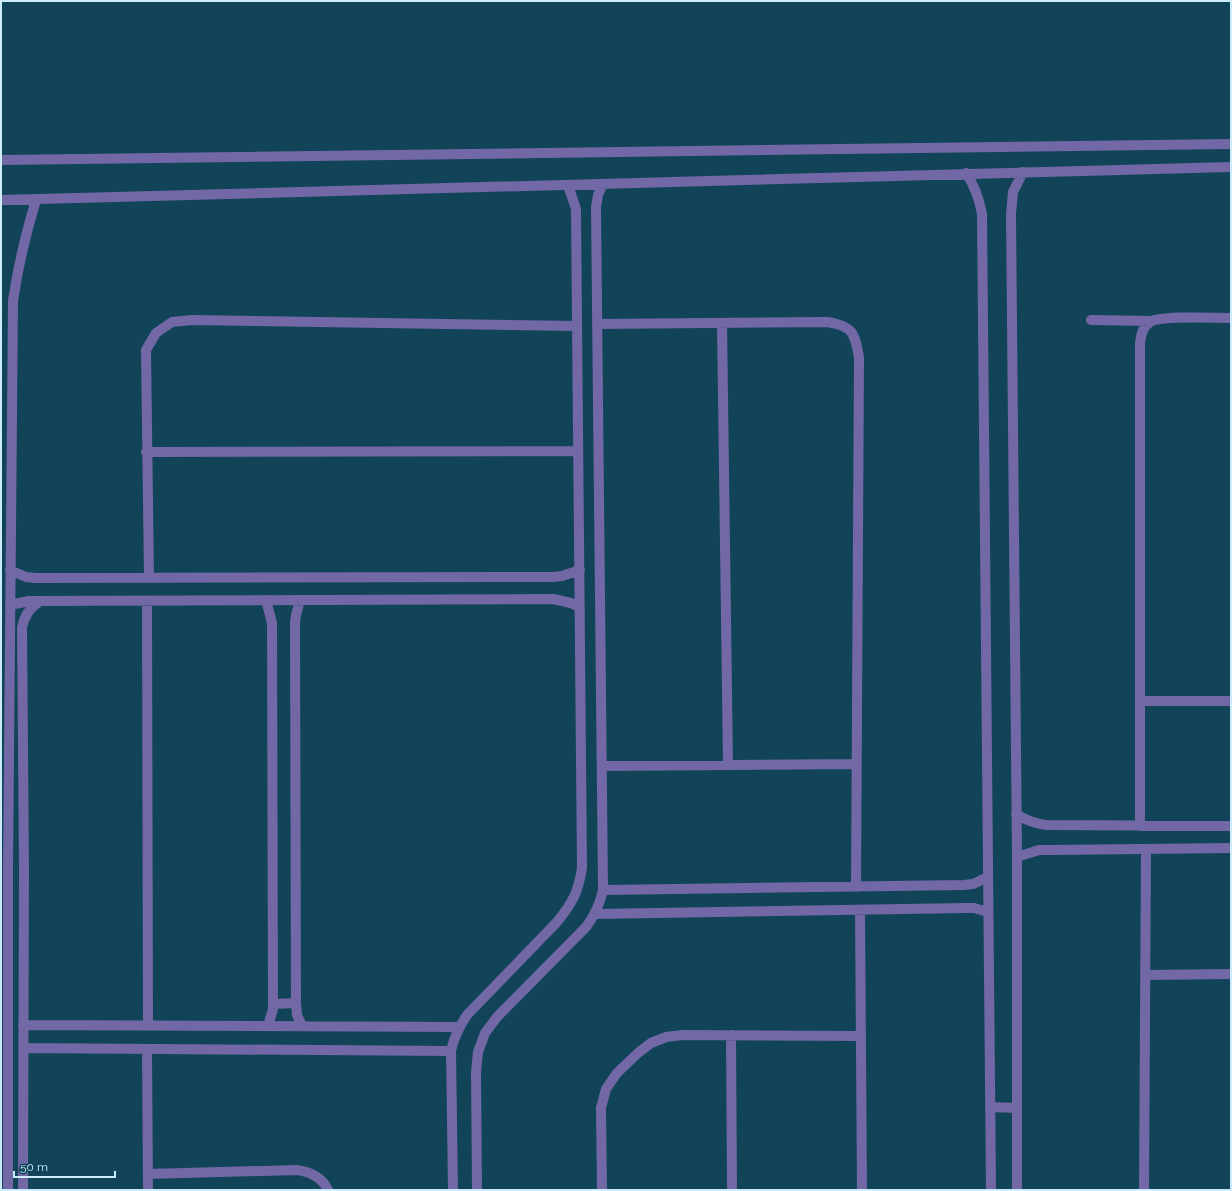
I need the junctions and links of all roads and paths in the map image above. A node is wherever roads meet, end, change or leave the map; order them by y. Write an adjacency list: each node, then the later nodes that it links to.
1 (1231, 144): 2 (street)
2 (1, 160)
3 (1231, 167): 4 (street)
4 (1023, 172): 5 (street); 32 (street)
5 (966, 173): 6 (street); 40 (street)
6 (603, 184): 7 (street); 14 (street)
7 (568, 185): 9 (street); 15 (street)
8 (1, 200): 9 (street)
9 (36, 200): 18 (street)
10 (1231, 318): 12 (street)
11 (1091, 320): 12 (street)
12 (1152, 321): 27 (street)
13 (722, 323): 14 (street); 29 (street); 30 (street)
14 (598, 324): 31 (street)
15 (577, 326): 16 (street); 17 (street)
16 (578, 451): 17 (street); 19 (street)
17 (146, 452): 20 (street)
18 (10, 570): 20 (street); 25 (street)
19 (580, 570): 20 (street); 26 (street)
20 (149, 578)
21 (266, 600): 22 (street); 23 (street); 49 (street)
22 (300, 600): 26 (street); 48 (street)
23 (147, 601): 24 (street); 51 (street)
24 (39, 602): 25 (street); 39 (street)
25 (10, 605): 38 (street)
26 (580, 608): 54 (street)
27 (1140, 701): 28 (street); 33 (street)
28 (1231, 701)
29 (857, 764): 30 (street); 41 (street)
30 (728, 765): 31 (street)
31 (603, 766): 42 (street)
32 (1016, 814): 33 (street); 37 (street)
33 (1140, 826): 34 (street)
34 (1231, 826)
35 (1231, 848): 36 (street)
36 (1146, 849): 37 (street); 47 (street)
37 (1016, 857): 61 (street)
38 (8, 869): 39 (street); 63 (street)
39 (24, 869): 50 (street)
40 (988, 877): 41 (street); 44 (street)
41 (856, 886): 42 (street)
42 (603, 890): 45 (street)
43 (860, 910): 44 (street); 45 (street); 56 (street)
44 (988, 912): 60 (street)
45 (595, 914): 68 (street)
46 (1231, 974): 47 (street)
47 (1145, 975): 74 (street)
48 (296, 1003): 49 (street); 53 (street)
49 (273, 1004): 52 (street)
50 (23, 1025): 51 (street); 57 (street)
51 (148, 1025): 52 (street)
52 (268, 1026): 53 (street)
53 (302, 1026): 54 (street)
54 (459, 1027): 59 (street)
55 (731, 1035): 56 (street); 69 (street); 70 (street)
56 (861, 1036): 71 (street)
57 (23, 1048): 58 (street); 64 (street)
58 (147, 1049): 59 (street); 62 (street)
59 (451, 1051): 67 (street)
60 (990, 1107): 61 (street); 72 (street)
61 (1016, 1108): 73 (street)
62 (148, 1174): 65 (street); 66 (street)
63 (8, 1190)
64 (23, 1190)
65 (148, 1190)
66 (328, 1190)
67 (453, 1190)
68 (477, 1190)
69 (602, 1190)
70 (732, 1190)
71 (862, 1190)
72 (991, 1190)
73 (1017, 1190)
74 (1144, 1190)

